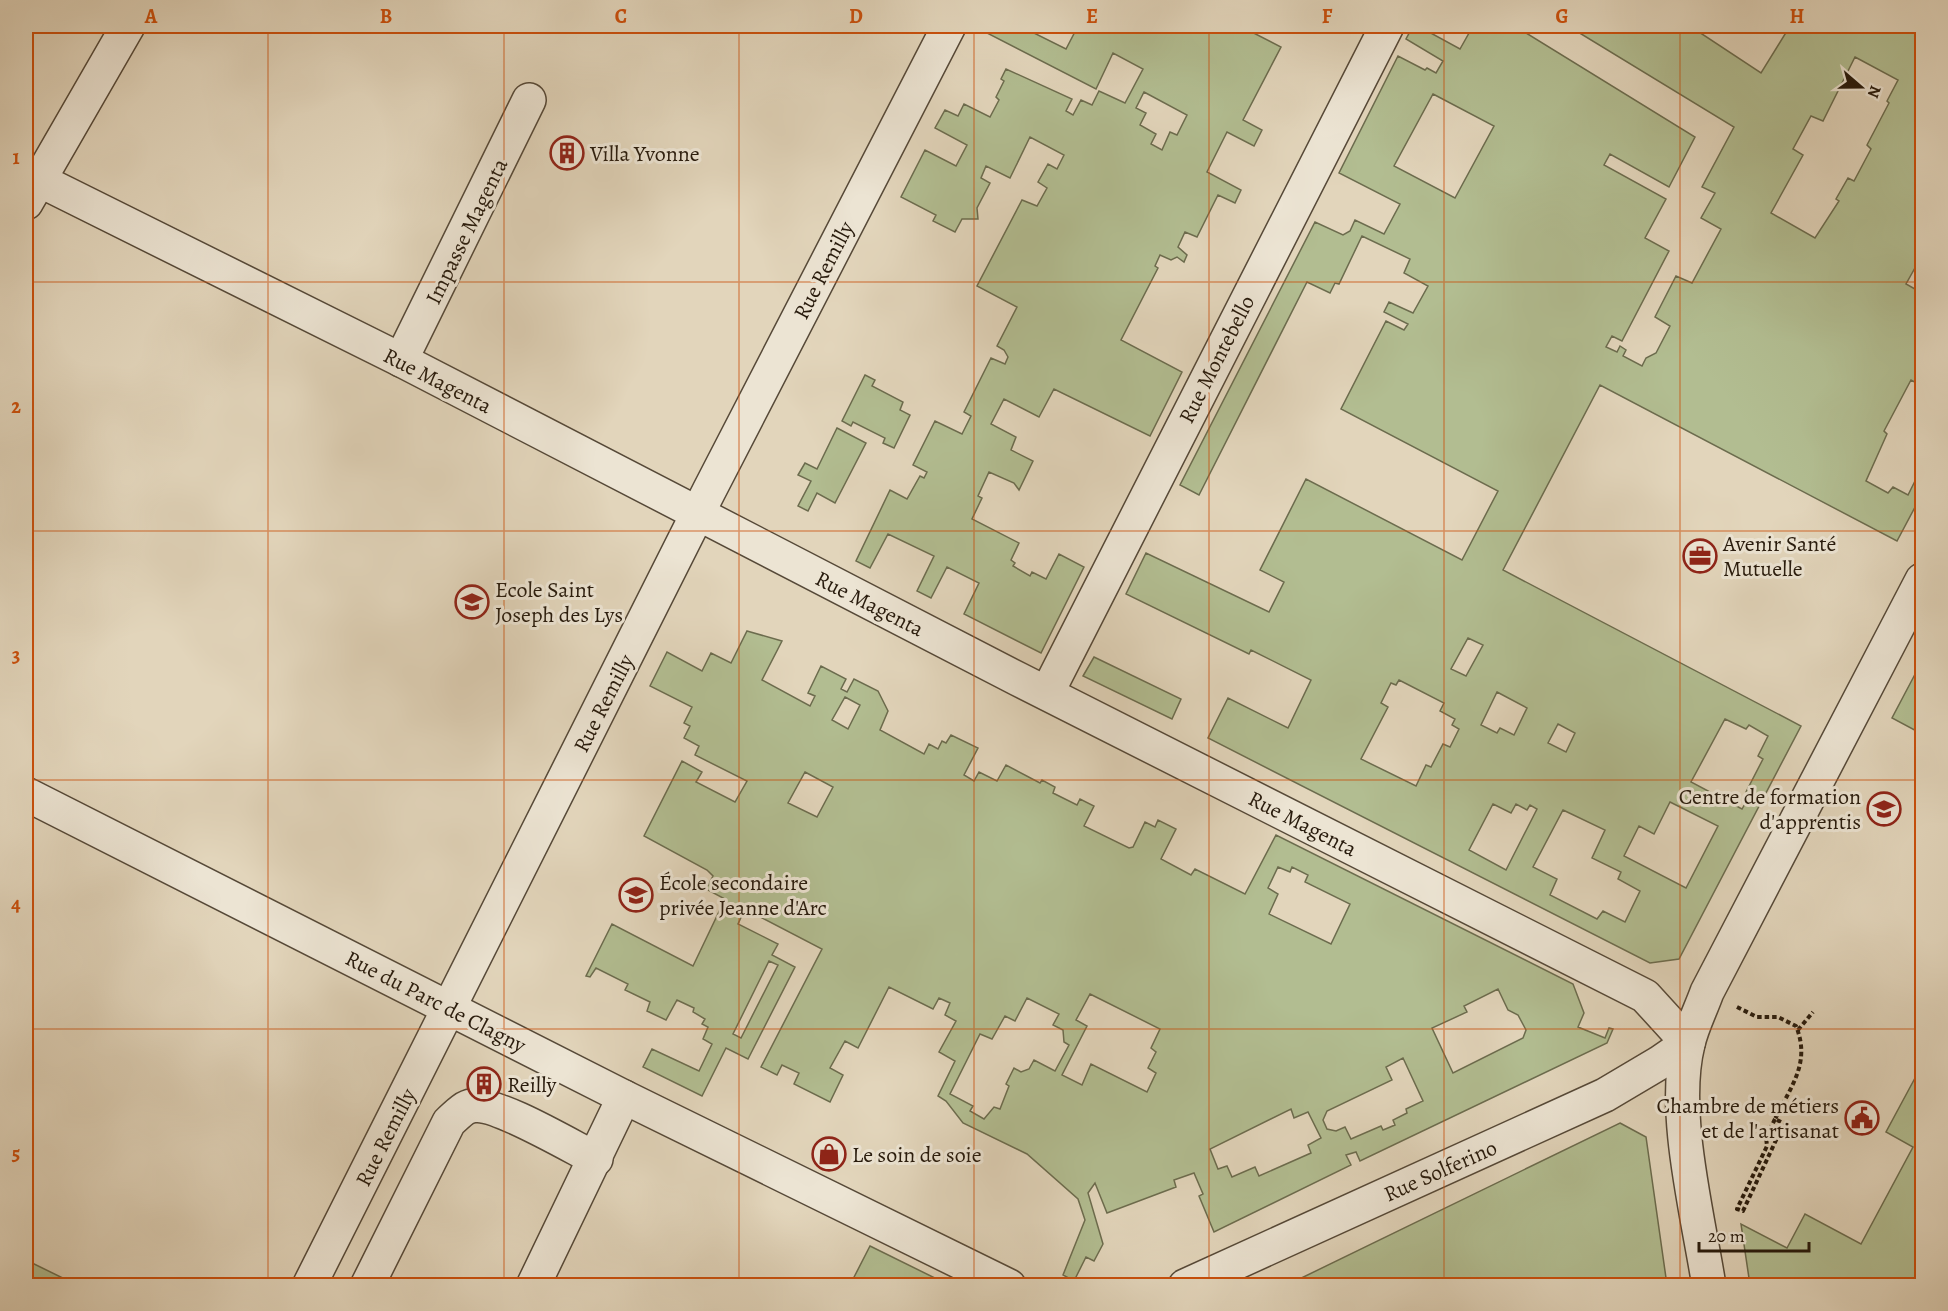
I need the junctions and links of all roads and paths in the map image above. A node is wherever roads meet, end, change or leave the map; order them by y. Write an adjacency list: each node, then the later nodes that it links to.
1 (128, 26): 5 (street)
2 (949, 26): 7 (street, Rue Remilly)
3 (1387, 26): 9 (street, Rue Montebello)
4 (529, 100): 6 (street, Impasse Magenta)
5 (32, 192): 6 (street, Rue Magenta)
6 (400, 360): 7 (street, Rue Magenta)
7 (698, 514): 9 (street, Rue Magenta); 12 (street, Rue Remilly)
8 (1923, 579): 11 (street)
9 (1047, 693): 15 (street, Rue Magenta)
10 (26, 794): 12 (street, Rue du Parc de Clagny)
11 (1707, 992): 14 (path); 15 (street)
12 (450, 1008): 16 (street, Rue du Parc de Clagny); 19 (street, Rue Remilly)
13 (1813, 1012): 14 (path)
14 (1798, 1031): 17 (path)
15 (1688, 1042): 25 (street, Rue Solferino); 26 (street)
16 (624, 1097): 18 (street); 24 (street, Rue du Parc de Clagny)
17 (1775, 1119): 17 (path)
18 (596, 1159): 20 (street); 21 (street)
19 (309, 1286)
20 (367, 1286)
21 (533, 1286)
22 (881, 1286): 23 (path)
23 (891, 1286)
24 (1010, 1286)
25 (1185, 1286)
26 (1709, 1286)

